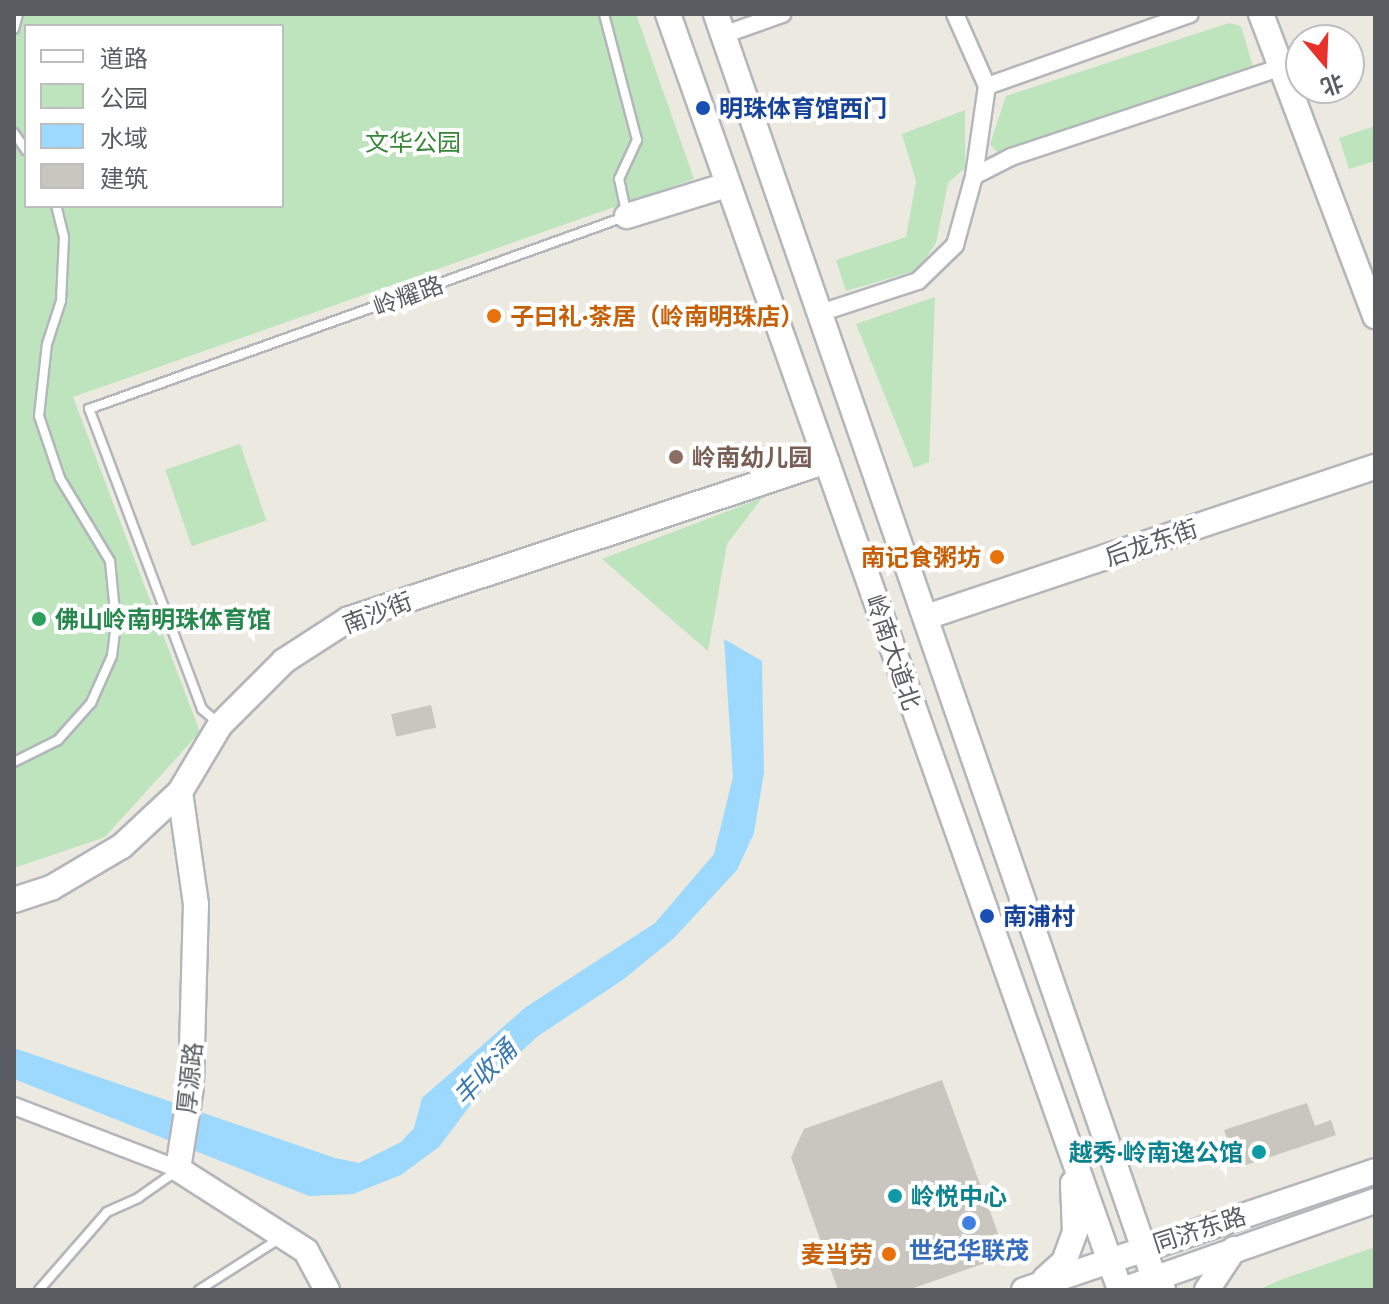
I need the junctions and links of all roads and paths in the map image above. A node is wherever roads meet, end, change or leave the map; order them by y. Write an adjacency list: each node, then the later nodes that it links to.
1 (18, 14): 9 (lane)
2 (604, 14): 15 (lane)
3 (668, 14): 13 (main road, 岭南大道北)
4 (782, 14): 8 (street)
5 (955, 14): 11 (street)
6 (1190, 14): 11 (street)
7 (1261, 14): 10 (main road)
8 (720, 24): 17 (main road, 岭南大道北)
9 (14, 29)
10 (1281, 67): 12 (street); 16 (main road)
11 (987, 86): 12 (street)
12 (974, 176): 17 (street)
13 (727, 185): 15 (main road, 岭耀路); 18 (main road, 岭南大道北)
14 (57, 208): 23 (lane)
15 (627, 216): 21 (lane, 岭耀路)
16 (1374, 309)
17 (820, 313): 20 (main road, 岭南大道北)
18 (827, 461): 21 (main road, 南沙街); 22 (main road, 岭南大道北)
19 (1375, 467): 20 (main road, 后龙东街)
20 (926, 617): 25 (main road, 岭南大道北)
21 (220, 725): 24 (main road, 南沙街)
22 (925, 740): 25 (main road); 28 (main road, 岭南大道北)
23 (14, 762)
24 (180, 792): 26 (main road, 南沙街); 29 (main road, 厚源路)
25 (987, 794): 33 (main road, 岭南大道北)
26 (14, 900)
27 (14, 1106): 29 (street)
28 (1072, 1156): 35 (main road, 岭南大道北); 37 (main road)
29 (180, 1158): 32 (main road); 38 (lane)
30 (1375, 1171): 33 (main road, 同济东路)
31 (1375, 1201): 34 (main road, 同济东路)
32 (283, 1237): 39 (lane); 40 (main road)
33 (1144, 1248): 35 (main road, 同济东路); 36 (main road, 岭南大道北)
34 (1234, 1249): 36 (main road, 同济东路); 42 (main road)
35 (1109, 1260): 37 (main road, 同济东路); 41 (main road, 岭南大道北)
36 (1157, 1286): 41 (main road, 同济东路)
37 (1031, 1287)
38 (39, 1290)
39 (199, 1290)
40 (327, 1290)
41 (1121, 1290)
42 (1207, 1290)

